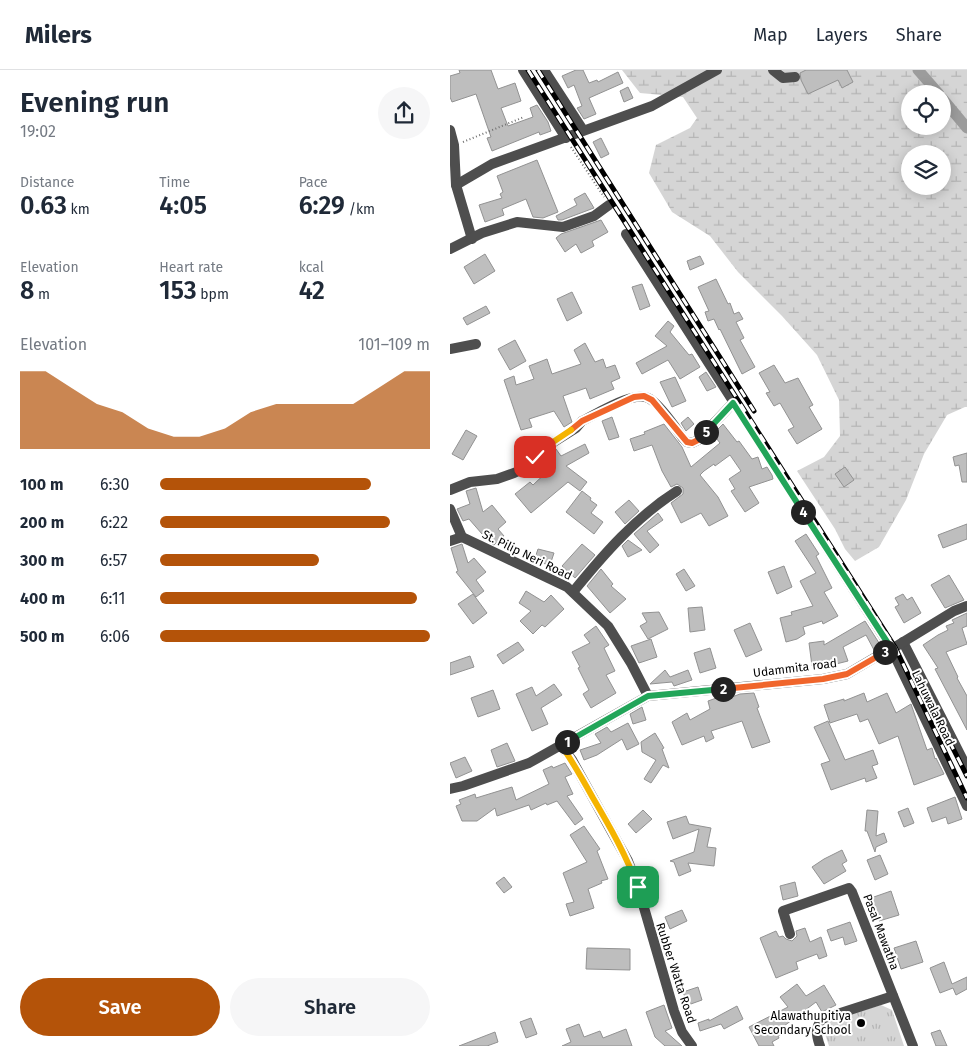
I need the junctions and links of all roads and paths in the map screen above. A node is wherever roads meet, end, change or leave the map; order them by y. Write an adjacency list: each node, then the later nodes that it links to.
1 (523, 70): 9 (street)
2 (544, 70): 8 (street)
3 (717, 70): 8 (street)
4 (773, 70): 5 (street)
5 (795, 77)
6 (524, 117): 10 (path)
7 (450, 130): 10 (street)
8 (584, 130): 9 (street)
9 (566, 138): 11 (street); 12 (path)
10 (454, 145): 11 (street)
11 (456, 184): 14 (street)
12 (609, 205): 14 (street)
13 (626, 234): 18 (street, Lahuwala Road)
14 (472, 239): 15 (street)
15 (450, 249)
16 (476, 344): 17 (street)
17 (450, 349)
18 (733, 403): 19 (street); 27 (street, Lahuwala Road)
19 (450, 490)
20 (677, 491): 24 (street)
21 (450, 509): 22 (street, St. Pilip Neri Road)
22 (462, 537): 23 (street); 24 (street, St. Pilip Neri Road)
23 (450, 541)
24 (573, 592): 28 (street, St. Pilip Neri Road)
25 (967, 606): 26 (street, Udammita road)
26 (903, 642): 27 (street, Udammita road); 30 (street)
27 (891, 648): 28 (street, Udammita road); 32 (street, Lahuwala Road)
28 (648, 696): 29 (street, Udammita road)
29 (561, 745): 31 (street, Udammita road); 35 (street, Rubber Watta Road)
30 (967, 768)
31 (450, 789)
32 (967, 806)
33 (790, 934): 34 (street, Pasal Mawatha)
34 (893, 996): 36 (street); 37 (street, Pasal Mawatha)
35 (692, 1046)
36 (820, 1046)
37 (913, 1046)

